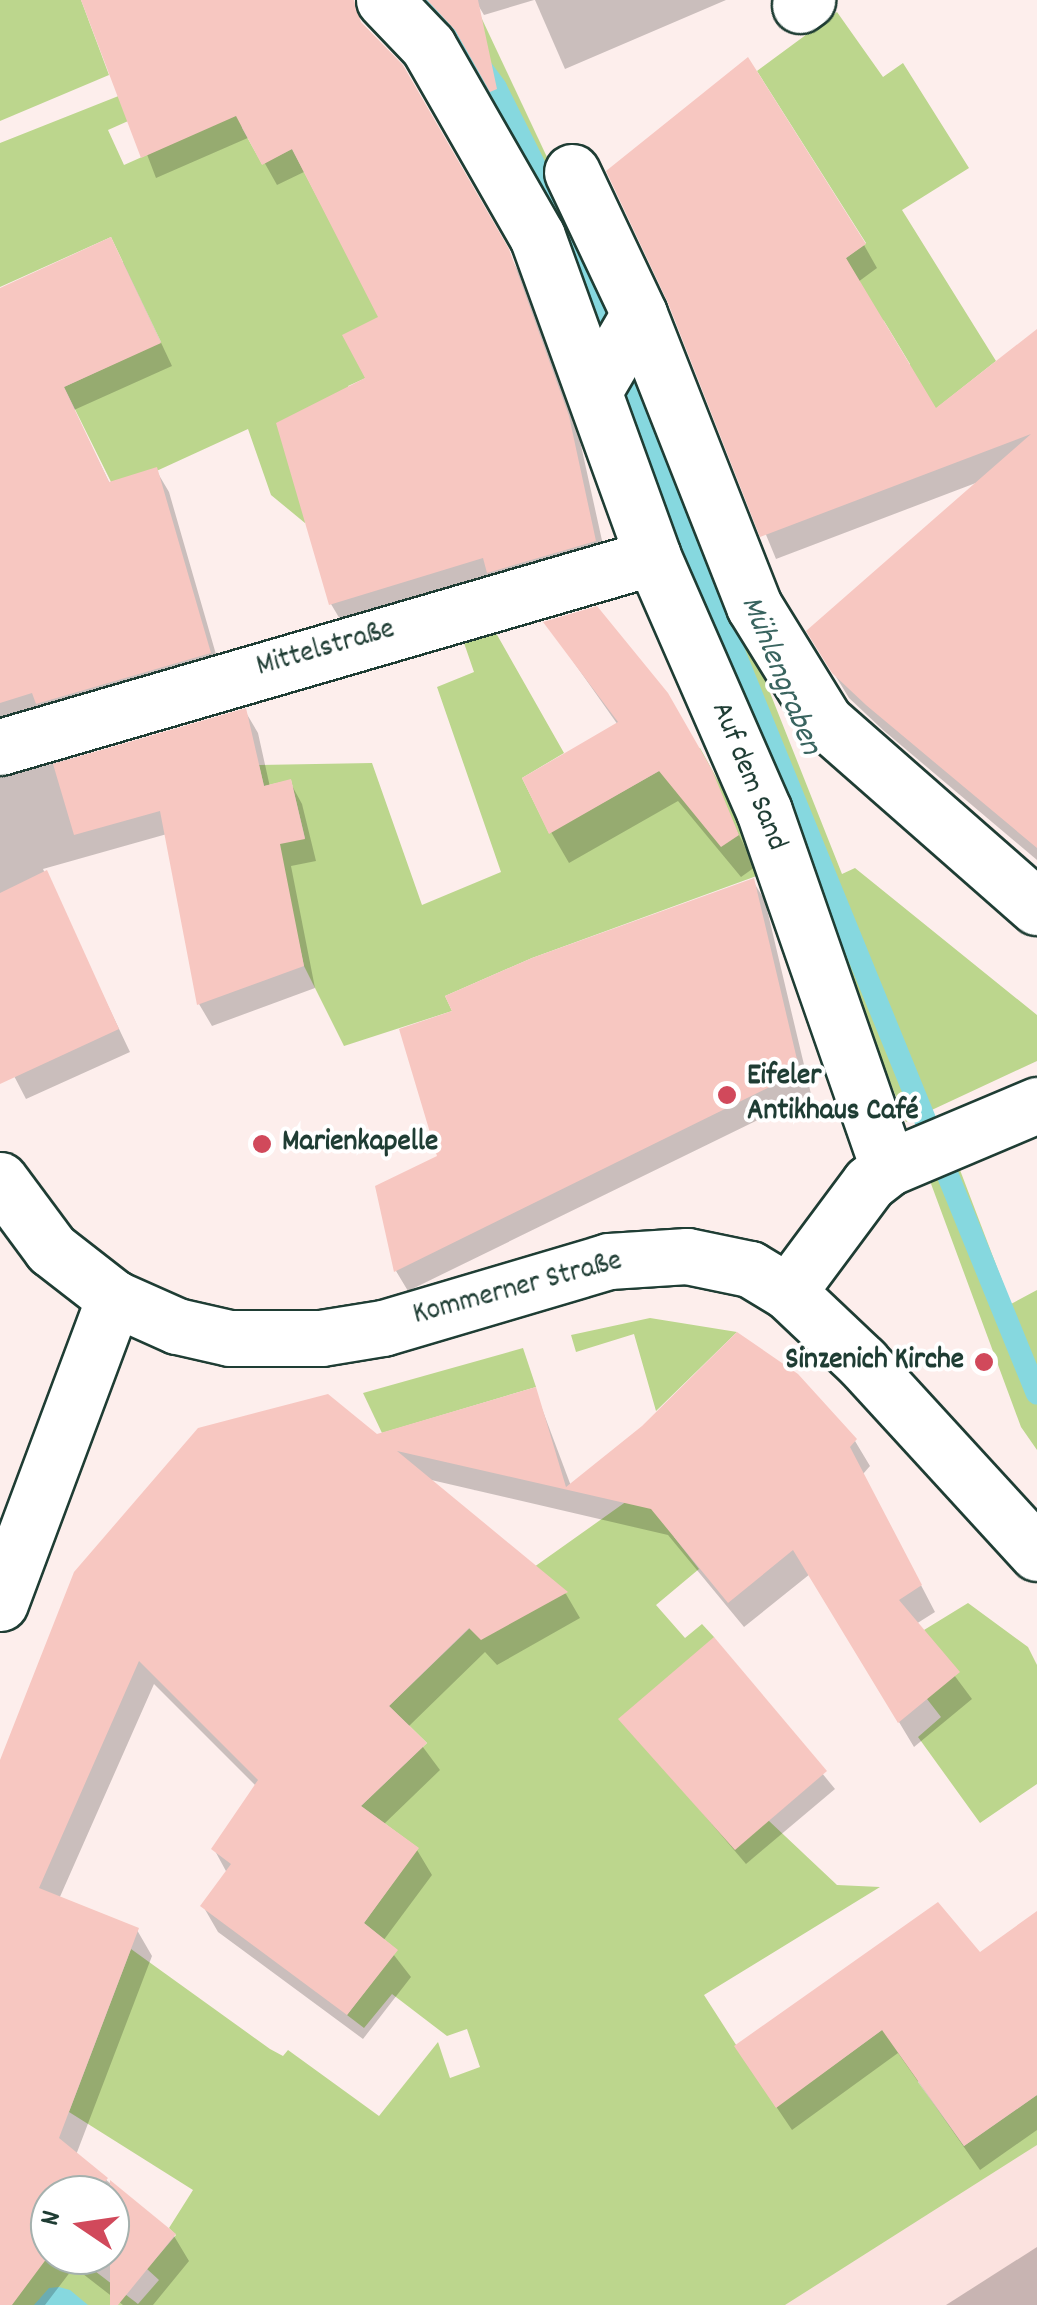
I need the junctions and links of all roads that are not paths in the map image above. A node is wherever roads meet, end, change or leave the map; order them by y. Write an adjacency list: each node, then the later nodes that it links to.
1 (384, 0): 3 (street, Auf dem Sand)
2 (572, 172): 3 (street, Auf dem Sand)
3 (617, 352): 4 (street, Auf dem Sand); 6 (street, Auf dem Sand)
4 (653, 558): 5 (street, Mittelstraße); 8 (street, Auf dem Sand)
5 (0, 746)
6 (1037, 907)
7 (1037, 1105): 8 (street)
8 (918, 1153): 10 (street)
9 (0, 1180): 11 (street, Kommerner Straße)
10 (788, 1292): 11 (street, Kommerner Straße); 12 (street, Kommerner Straße)
11 (114, 1298): 13 (street)
12 (1037, 1553)
13 (0, 1603)

